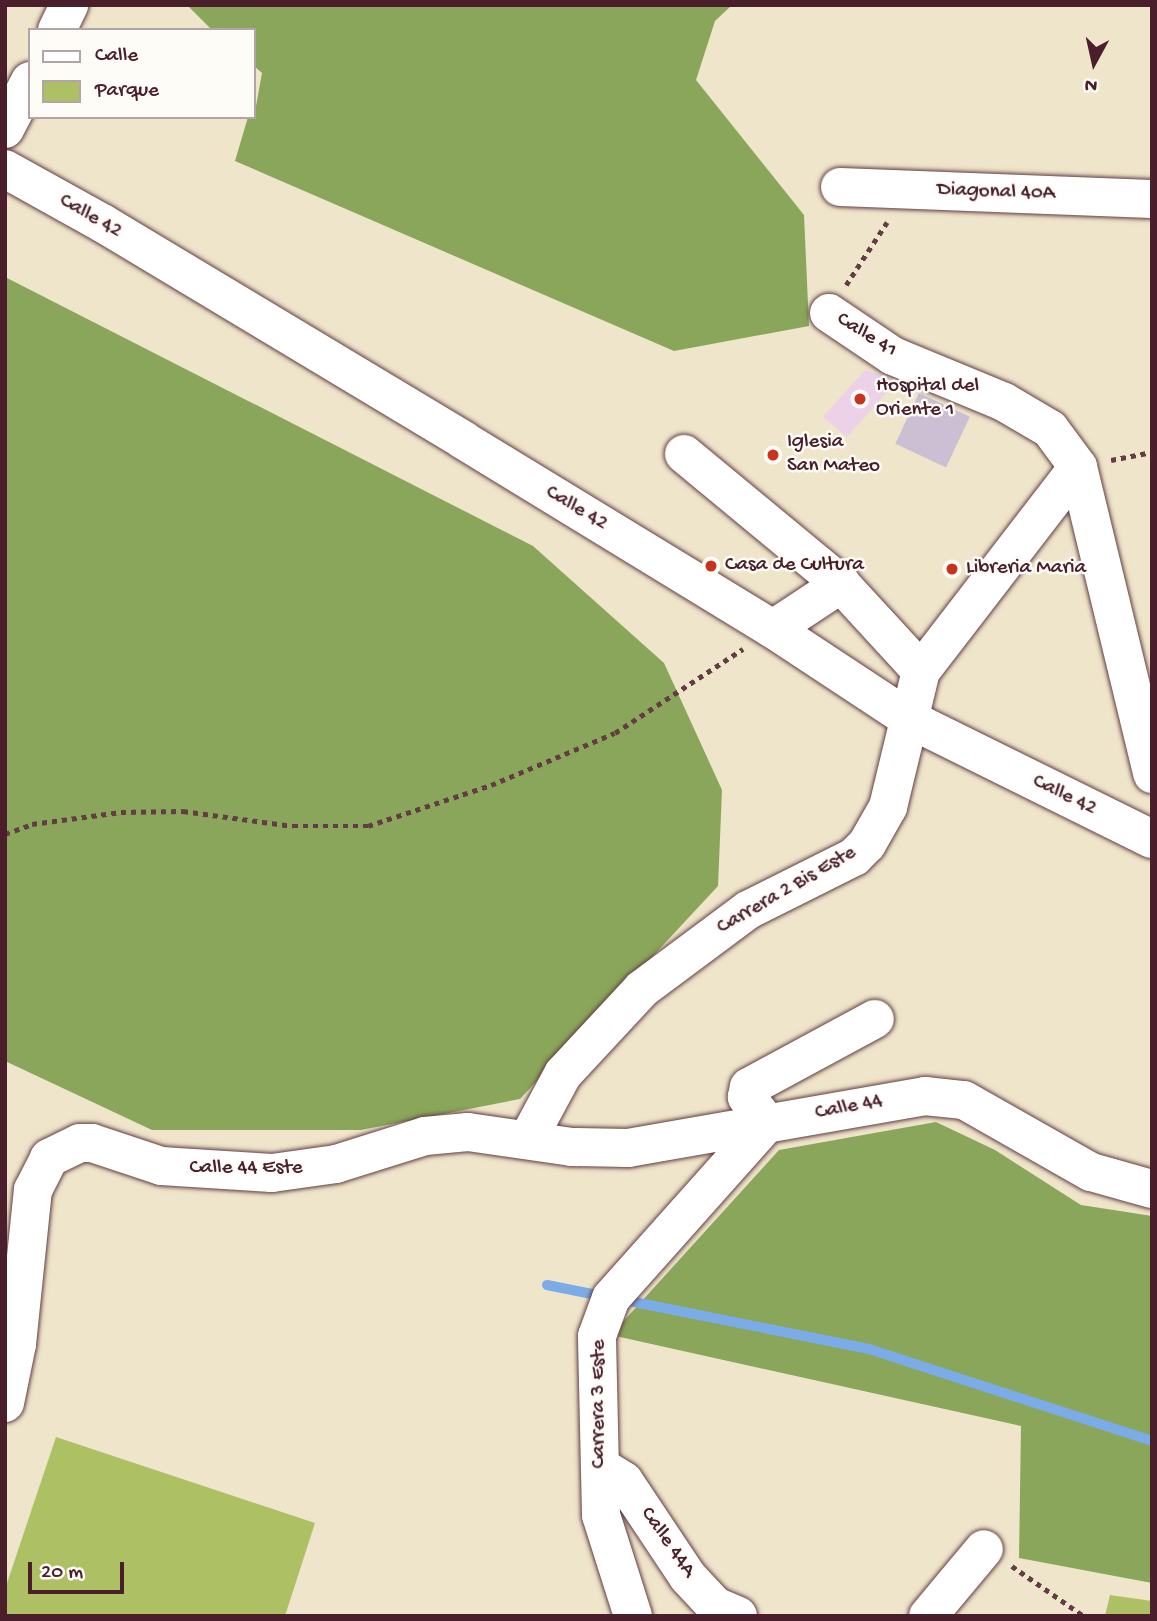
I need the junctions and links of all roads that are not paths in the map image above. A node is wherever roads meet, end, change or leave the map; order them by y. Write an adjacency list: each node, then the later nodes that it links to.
1 (69, 5): 2 (street)
2 (58, 28)
3 (28, 85): 4 (street)
4 (5, 129)
5 (5, 169): 12 (street, Calle 42)
6 (840, 187): 7 (street, Diagonal 40A)
7 (1152, 199)
8 (829, 313): 10 (street, Calle 41)
9 (684, 454): 11 (street)
10 (1078, 467): 13 (street, Carrera 2 Bis Este); 15 (street)
11 (841, 584): 12 (street); 13 (street)
12 (773, 629): 14 (street, Calle 42)
13 (920, 671): 14 (street, Carrera 2 Bis Este)
14 (911, 720): 16 (street, Calle 42); 19 (street, Carrera 2 Bis Este)
15 (1152, 774)
16 (1152, 839)
17 (875, 1019): 18 (street)
18 (766, 1123): 19 (street, Calle 44); 20 (street, Calle 44); 22 (street, Carrera 3 Este)
19 (528, 1139): 21 (street, Calle 44 Este)
20 (1152, 1189)
21 (5, 1403)
22 (600, 1466): 24 (street, Carrera 3 Este); 25 (street, Calle 44A)
23 (984, 1549): 26 (street)
24 (633, 1616)
25 (738, 1616)
26 (928, 1616)

